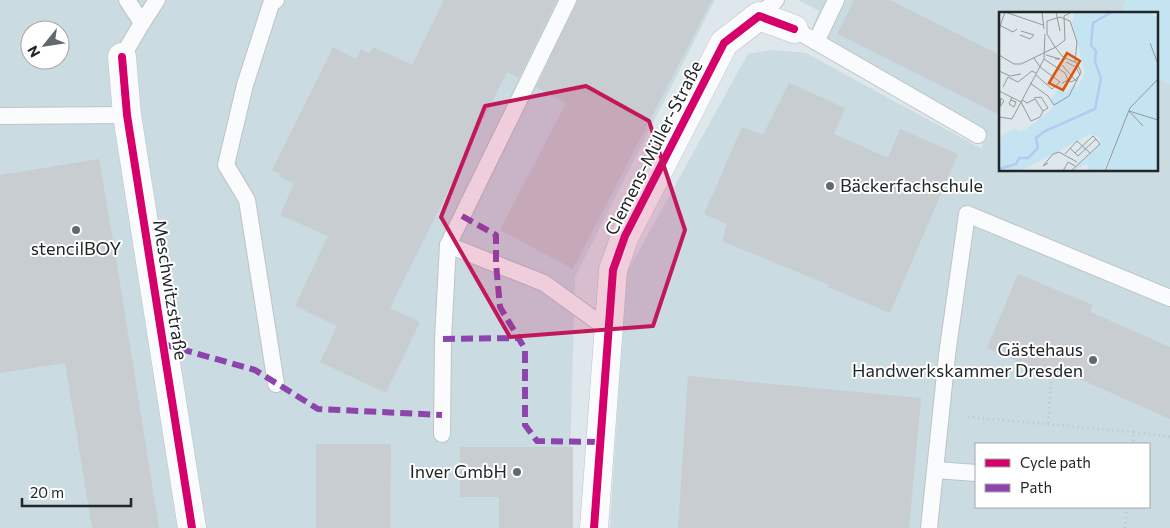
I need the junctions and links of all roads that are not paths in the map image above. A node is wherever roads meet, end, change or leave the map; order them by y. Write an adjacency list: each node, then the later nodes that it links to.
1 (128, 0): 7 (lane)
2 (157, 0): 7 (lane)
3 (276, 0): 16 (lane)
4 (568, 0): 13 (lane)
5 (836, 0): 8 (lane)
6 (767, 8): 8 (street, Clemens-Müller-Straße); 15 (street, Clemens-Müller-Straße)
7 (142, 23): 9 (lane)
8 (805, 35): 12 (lane)
9 (122, 57): 10 (street, Meschwitzstraße)
10 (127, 115): 11 (lane); 20 (street, Meschwitzstraße)
11 (0, 116)
12 (978, 134)
13 (448, 245): 15 (lane); 17 (lane)
14 (1170, 298): 18 (lane)
15 (609, 330): 21 (street, Clemens-Müller-Straße)
16 (276, 384)
17 (442, 434)
18 (936, 470): 19 (lane); 22 (lane)
19 (975, 473)
20 (192, 528)
21 (594, 528)
22 (929, 528)

